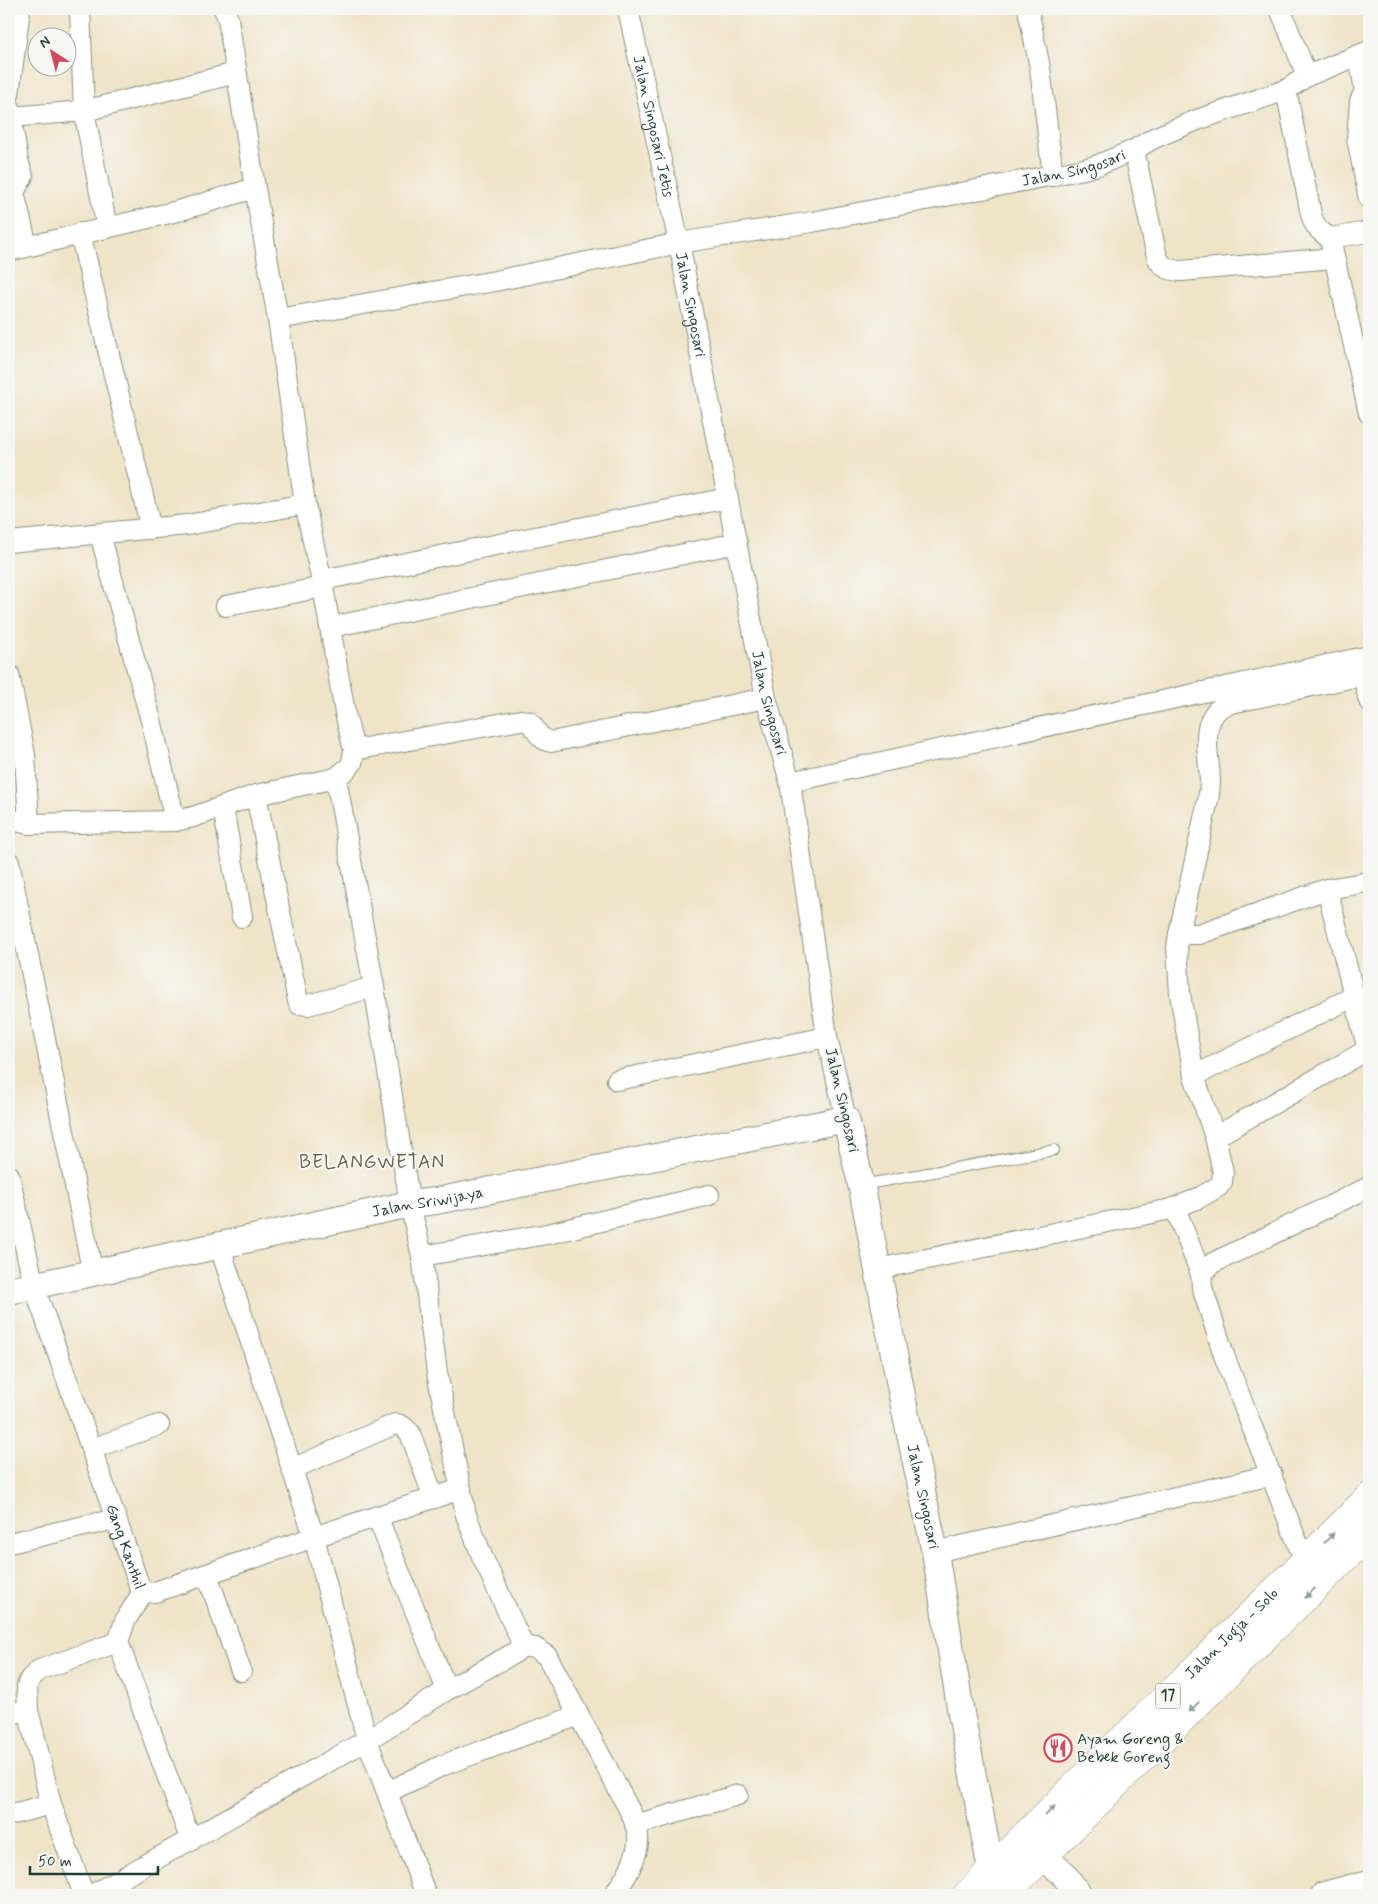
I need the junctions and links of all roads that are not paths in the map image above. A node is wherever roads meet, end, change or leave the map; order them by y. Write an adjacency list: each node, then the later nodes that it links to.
1 (20, 9): 8 (street)
2 (80, 9): 13 (street)
3 (224, 9): 9 (street)
4 (628, 9): 23 (street, Jalan Singosari Jetis)
5 (1028, 9): 16 (street)
6 (1280, 9): 10 (street)
7 (1364, 53): 10 (street, Jalan Singosari); 18 (street)
8 (11, 60): 12 (street)
9 (236, 73): 13 (street); 17 (street)
10 (1307, 76): 11 (street, Jalan Singosari)
11 (1286, 90): 15 (street, Jalan Singosari); 22 (street)
12 (9, 94)
13 (84, 110): 14 (street); 19 (street)
14 (10, 111): 24 (street)
15 (1134, 150): 16 (street, Jalan Singosari); 25 (street)
16 (1053, 176): 23 (street, Jalan Singosari)
17 (255, 188): 19 (street); 26 (street)
18 (1369, 199)
19 (107, 228): 21 (street)
20 (1369, 232): 22 (street)
21 (80, 233): 24 (street); 30 (street)
22 (1330, 238): 25 (street)
23 (679, 243): 26 (street); 28 (street, Jalan Singosari)
24 (18, 248)
25 (1334, 258): 27 (street)
26 (278, 319): 29 (street)
27 (1369, 414)
28 (728, 498): 33 (street, Jalan Singosari); 34 (street)
29 (305, 504): 30 (street); 34 (street)
30 (151, 529): 31 (street)
31 (100, 534): 32 (street); 48 (street)
32 (9, 542)
33 (737, 543): 36 (street); 40 (street, Jalan Singosari)
34 (322, 584): 35 (street); 36 (street)
35 (226, 606)
36 (331, 627): 42 (street)
37 (1369, 656): 44 (street)
38 (9, 674): 49 (street)
39 (1366, 675): 41 (street); 54 (street)
40 (766, 698): 42 (street); 44 (street, Jalan Singosari)
41 (1369, 702)
42 (354, 750): 43 (street)
43 (336, 778): 45 (street); 55 (street)
44 (790, 782): 57 (street, Jalan Singosari)
45 (256, 795): 46 (street); 55 (street)
46 (223, 807): 48 (street); 53 (street)
47 (9, 819): 49 (street)
48 (175, 821): 49 (street)
49 (29, 824)
50 (9, 862): 73 (street)
51 (1369, 882): 52 (street)
52 (1328, 889): 54 (street); 56 (street)
53 (242, 917)
54 (1178, 934): 59 (street)
55 (374, 987): 68 (street)
56 (1355, 996): 58 (street); 59 (street)
57 (827, 1037): 60 (street); 61 (street, Jalan Singosari)
58 (1369, 1051): 62 (street)
59 (1194, 1076): 62 (street)
60 (617, 1080)
61 (846, 1119): 65 (street, Jalan Singosari); 68 (street, Jalan Sriwijaya)
62 (1215, 1137): 69 (street)
63 (1054, 1150): 65 (lane)
64 (9, 1175): 75 (street, Gang Kanthil)
65 (861, 1185): 72 (street, Jalan Singosari)
66 (1369, 1187): 74 (street)
67 (709, 1195): 71 (street)
68 (410, 1204): 70 (street, Jalan Sriwijaya); 71 (street)
69 (1175, 1208): 72 (street); 74 (street)
70 (220, 1246): 73 (street, Jalan Sriwijaya); 79 (street)
71 (422, 1256): 81 (street)
72 (878, 1269): 89 (street, Jalan Singosari)
73 (93, 1274): 75 (street, Jalan Sriwijaya)
74 (1201, 1274): 80 (street)
75 (34, 1286): 76 (street, Jalan Sriwijaya); 78 (street, Gang Kanthil)
76 (9, 1291)
77 (159, 1425): 78 (street)
78 (91, 1449): 85 (street, Gang Kanthil)
79 (292, 1469): 83 (street); 87 (street)
80 (1272, 1475): 89 (street); 90 (street)
81 (461, 1489): 83 (street); 94 (street)
82 (1369, 1497): 90 (highway, Jalan Jogja - Solo / 17, one-way to 82)
83 (434, 1498): 84 (street)
84 (377, 1516): 87 (street); 96 (street)
85 (116, 1519): 88 (street); 92 (street, Gang Kanthil)
86 (1369, 1534): 107 (highway, Jalan Jogja - Solo / 17, one-way to 107)
87 (314, 1537): 91 (street); 99 (street)
88 (9, 1543)
89 (935, 1552): 108 (street, Jalan Singosari)
90 (1305, 1562): 105 (highway, Jalan Jogja - Solo / 17, one-way to 90)
91 (207, 1574): 92 (street); 95 (street)
92 (142, 1593): 93 (street, Gang Kanthil)
93 (118, 1642): 97 (street); 106 (street)
94 (521, 1646): 96 (street); 98 (street)
95 (242, 1670)
96 (447, 1690): 99 (street)
97 (18, 1712): 102 (street)
98 (579, 1715): 100 (street); 104 (street)
99 (367, 1740): 100 (street); 106 (street)
100 (388, 1792): 112 (street)
101 (738, 1795): 104 (street)
102 (51, 1804): 103 (street); 110 (street)
103 (9, 1815)
104 (635, 1825): 113 (street)
105 (1024, 1837): 107 (street); 108 (highway, Jalan Jogja - Solo / 17)
106 (190, 1841): 111 (street)
107 (1042, 1857): 115 (highway, Jalan Jogja - Solo / 17); 116 (street)
108 (991, 1870): 114 (highway, Jalan Jogja - Solo / 17)
109 (1369, 1883): 117 (street)
110 (84, 1895)
111 (92, 1895)
112 (426, 1895)
113 (613, 1895)
114 (967, 1895)
115 (1004, 1895)
116 (1079, 1895)
117 (1324, 1895)

